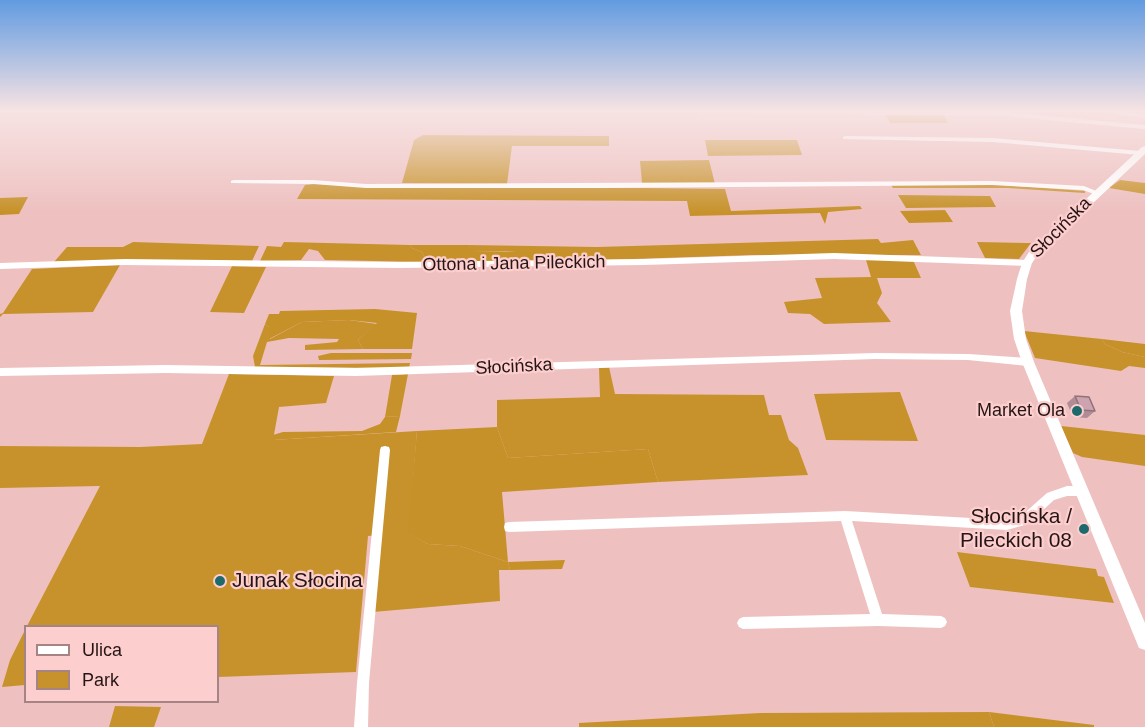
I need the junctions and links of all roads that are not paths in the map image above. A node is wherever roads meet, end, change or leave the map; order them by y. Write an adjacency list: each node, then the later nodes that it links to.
1 (1060, 145): 2 (street)
2 (1143, 151): 4 (street, Słocińska)
3 (233, 182): 4 (street)
4 (1097, 193): 5 (street, Słocińska)
5 (1027, 262): 6 (street, Ottona i Jana Pileckich); 7 (street, Słocińska)
6 (0, 266)
7 (1028, 362): 8 (street, Słocińska); 10 (street, Słocińska)
8 (0, 372)
9 (385, 450): 17 (street)
10 (1082, 491): 11 (street); 16 (street, Słocińska)
11 (846, 516): 12 (street); 13 (street)
12 (509, 527)
13 (878, 620): 14 (street); 15 (street)
14 (941, 622)
15 (743, 623)
16 (1145, 642)
17 (361, 727)

